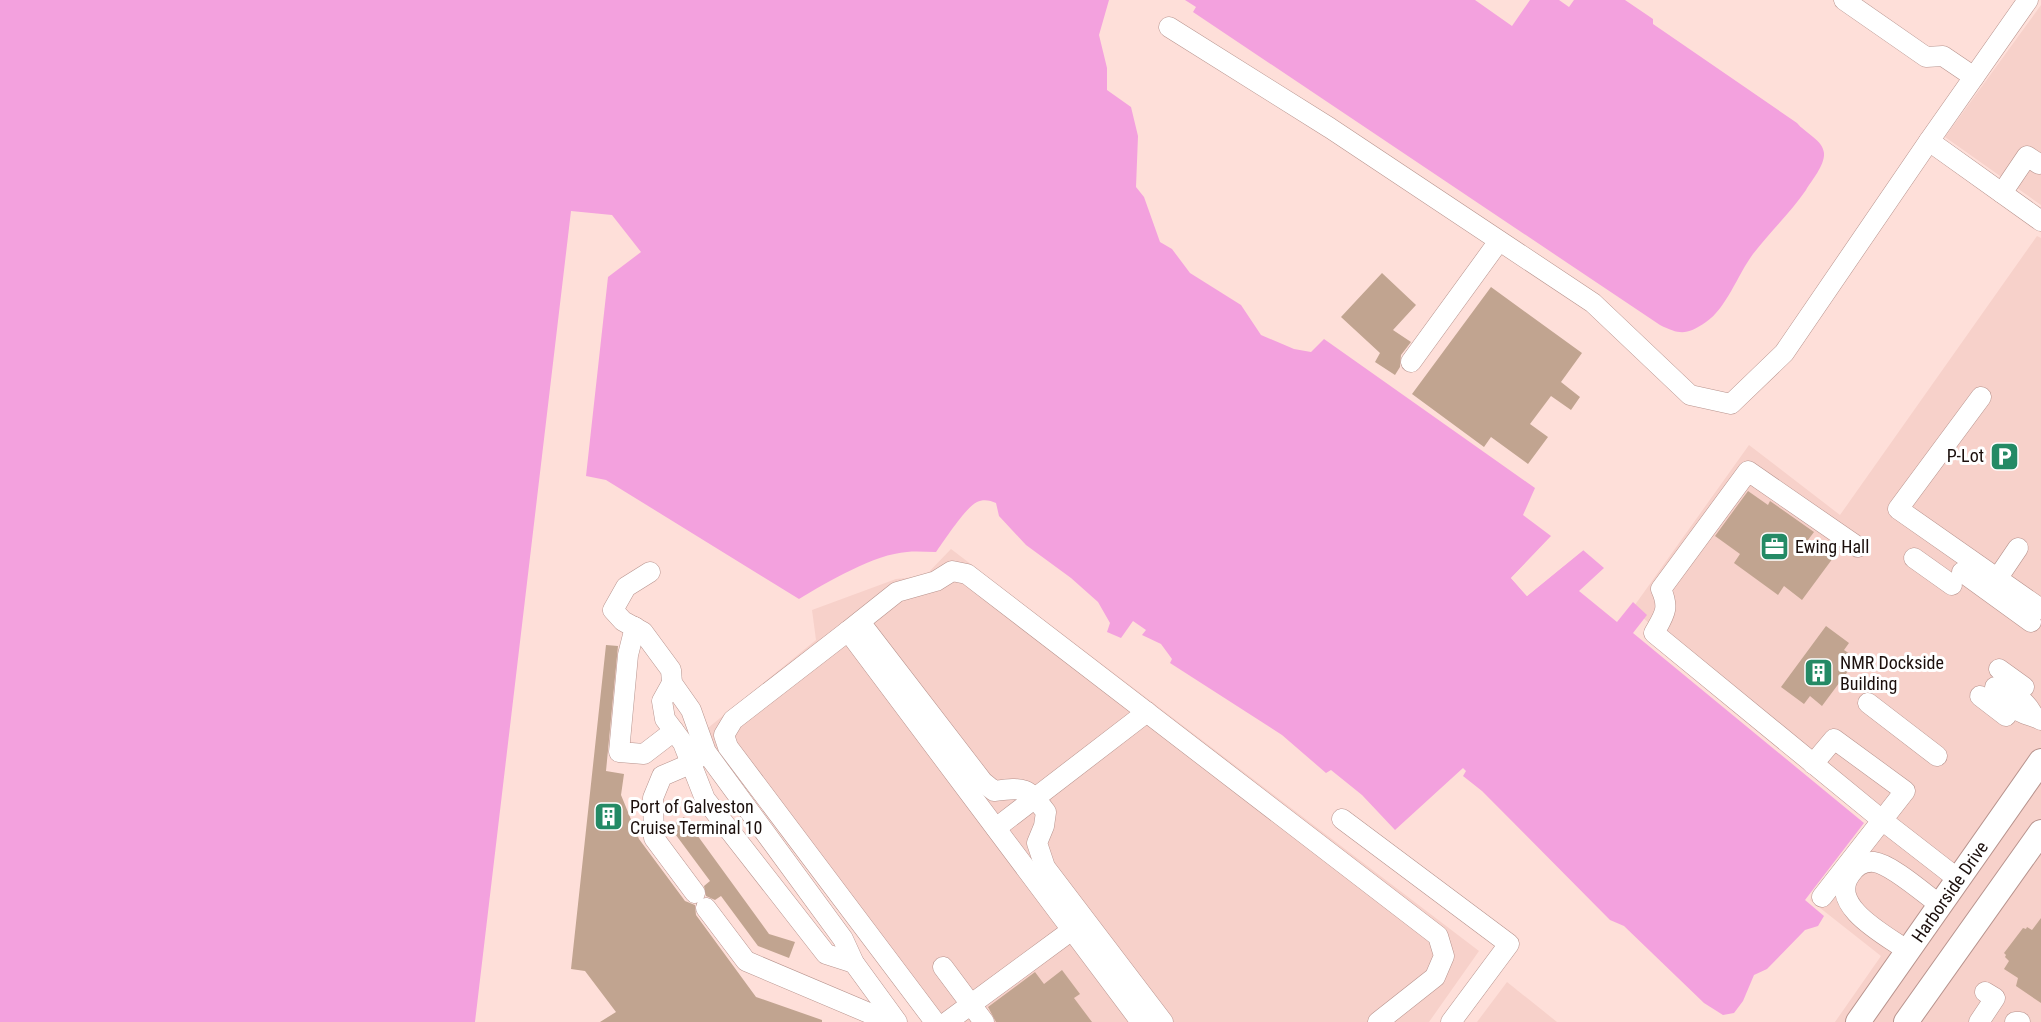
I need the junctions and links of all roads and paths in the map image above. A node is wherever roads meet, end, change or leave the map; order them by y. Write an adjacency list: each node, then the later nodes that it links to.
1 (1844, 0): 4 (street)
2 (2028, 0): 4 (street)
3 (1169, 27): 9 (street)
4 (1974, 77): 5 (street)
5 (1929, 141): 7 (street); 9 (street)
6 (2039, 164): 7 (street)
7 (2002, 193): 8 (street)
8 (2041, 221)
9 (1499, 241): 10 (street)
10 (1411, 362)
11 (1981, 397): 16 (street)
12 (1858, 547): 31 (street)
13 (2018, 548): 16 (street)
14 (1914, 558): 17 (street)
15 (650, 572): 19 (street)
16 (1997, 579): 17 (street)
17 (2036, 616)
18 (854, 626): 25 (street); 32 (street); 35 (street); 50 (street)
19 (635, 627): 21 (street); 27 (street)
20 (1999, 669): 24 (street)
21 (672, 683): 27 (street); 29 (street)
22 (1980, 696): 26 (street)
23 (1868, 703): 28 (street)
24 (2037, 710)
25 (1147, 712): 32 (street); 55 (street)
26 (2014, 722)
27 (674, 731): 29 (street)
28 (1937, 756)
29 (698, 758): 42 (street); 42 (street); 48 (street)
30 (2041, 761): 37 (main road, Harborside Drive)
31 (1814, 764): 34 (street); 34 (street)
32 (1035, 798): 35 (street); 54 (street)
33 (1342, 819): 56 (street)
34 (1882, 820): 37 (street); 38 (street)
35 (996, 828): 40 (street)
36 (2041, 832): 46 (main road)
37 (1958, 879): 39 (main road, Harborside Drive)
38 (1822, 897)
39 (1940, 905): 41 (main road, Harborside Drive); 41 (street)
40 (1072, 930): 47 (street); 53 (street)
41 (1908, 951): 44 (main road, Harborside Drive)
42 (854, 963): 49 (street)
43 (943, 967): 47 (street)
44 (1889, 978): 46 (main road); 57 (main road, Harborside Drive)
45 (1985, 992): 59 (street)
46 (1924, 998): 58 (main road)
47 (970, 1005): 51 (street); 52 (street)
48 (890, 1022)
49 (897, 1022)
50 (935, 1022)
51 (947, 1022)
52 (984, 1022)
53 (1141, 1022)
54 (1163, 1022)
55 (1378, 1022)
56 (1451, 1022)
57 (1858, 1022)
58 (1906, 1022)
59 (1979, 1022)
60 (2016, 1022): 61 (street)
61 (2020, 1022)

